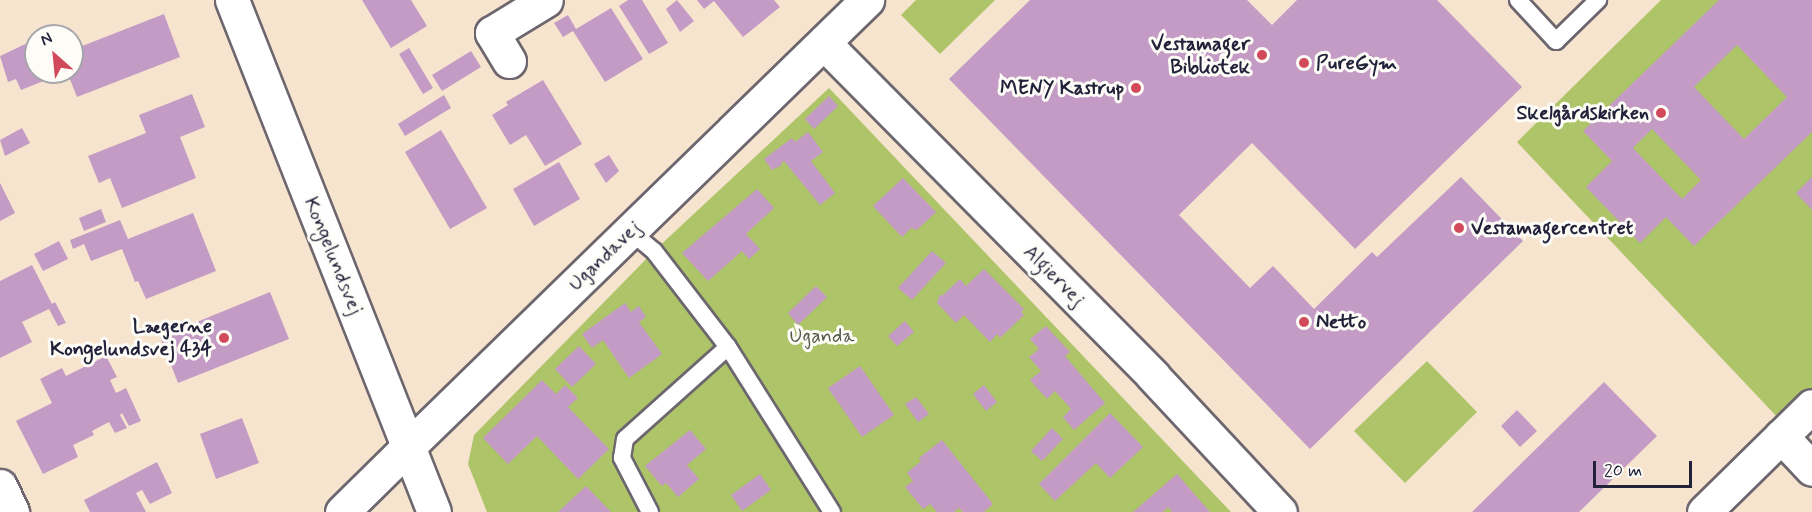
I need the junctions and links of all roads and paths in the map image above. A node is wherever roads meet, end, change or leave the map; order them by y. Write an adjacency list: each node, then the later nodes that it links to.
1 (232, 0): 12 (street, Kongelundsvej)
2 (546, 0): 7 (street)
3 (867, 0): 6 (street, Ugandavej)
4 (1518, 0): 5 (lane)
5 (1598, 0)
6 (824, 43): 8 (street, Ugandavej); 20 (street, Algiervej)
7 (509, 61)
8 (630, 231): 9 (lane); 12 (street, Ugandavej)
9 (728, 347): 18 (lane); 19 (lane)
10 (1812, 406): 11 (street)
11 (1781, 436): 13 (street); 21 (street)
12 (408, 447): 16 (street, Ugandavej); 17 (street, Kongelundsvej)
13 (1812, 469)
14 (0, 486): 15 (street)
15 (12, 512)
16 (342, 512)
17 (434, 512)
18 (650, 512)
19 (832, 512)
20 (1280, 512)
21 (1704, 512)

